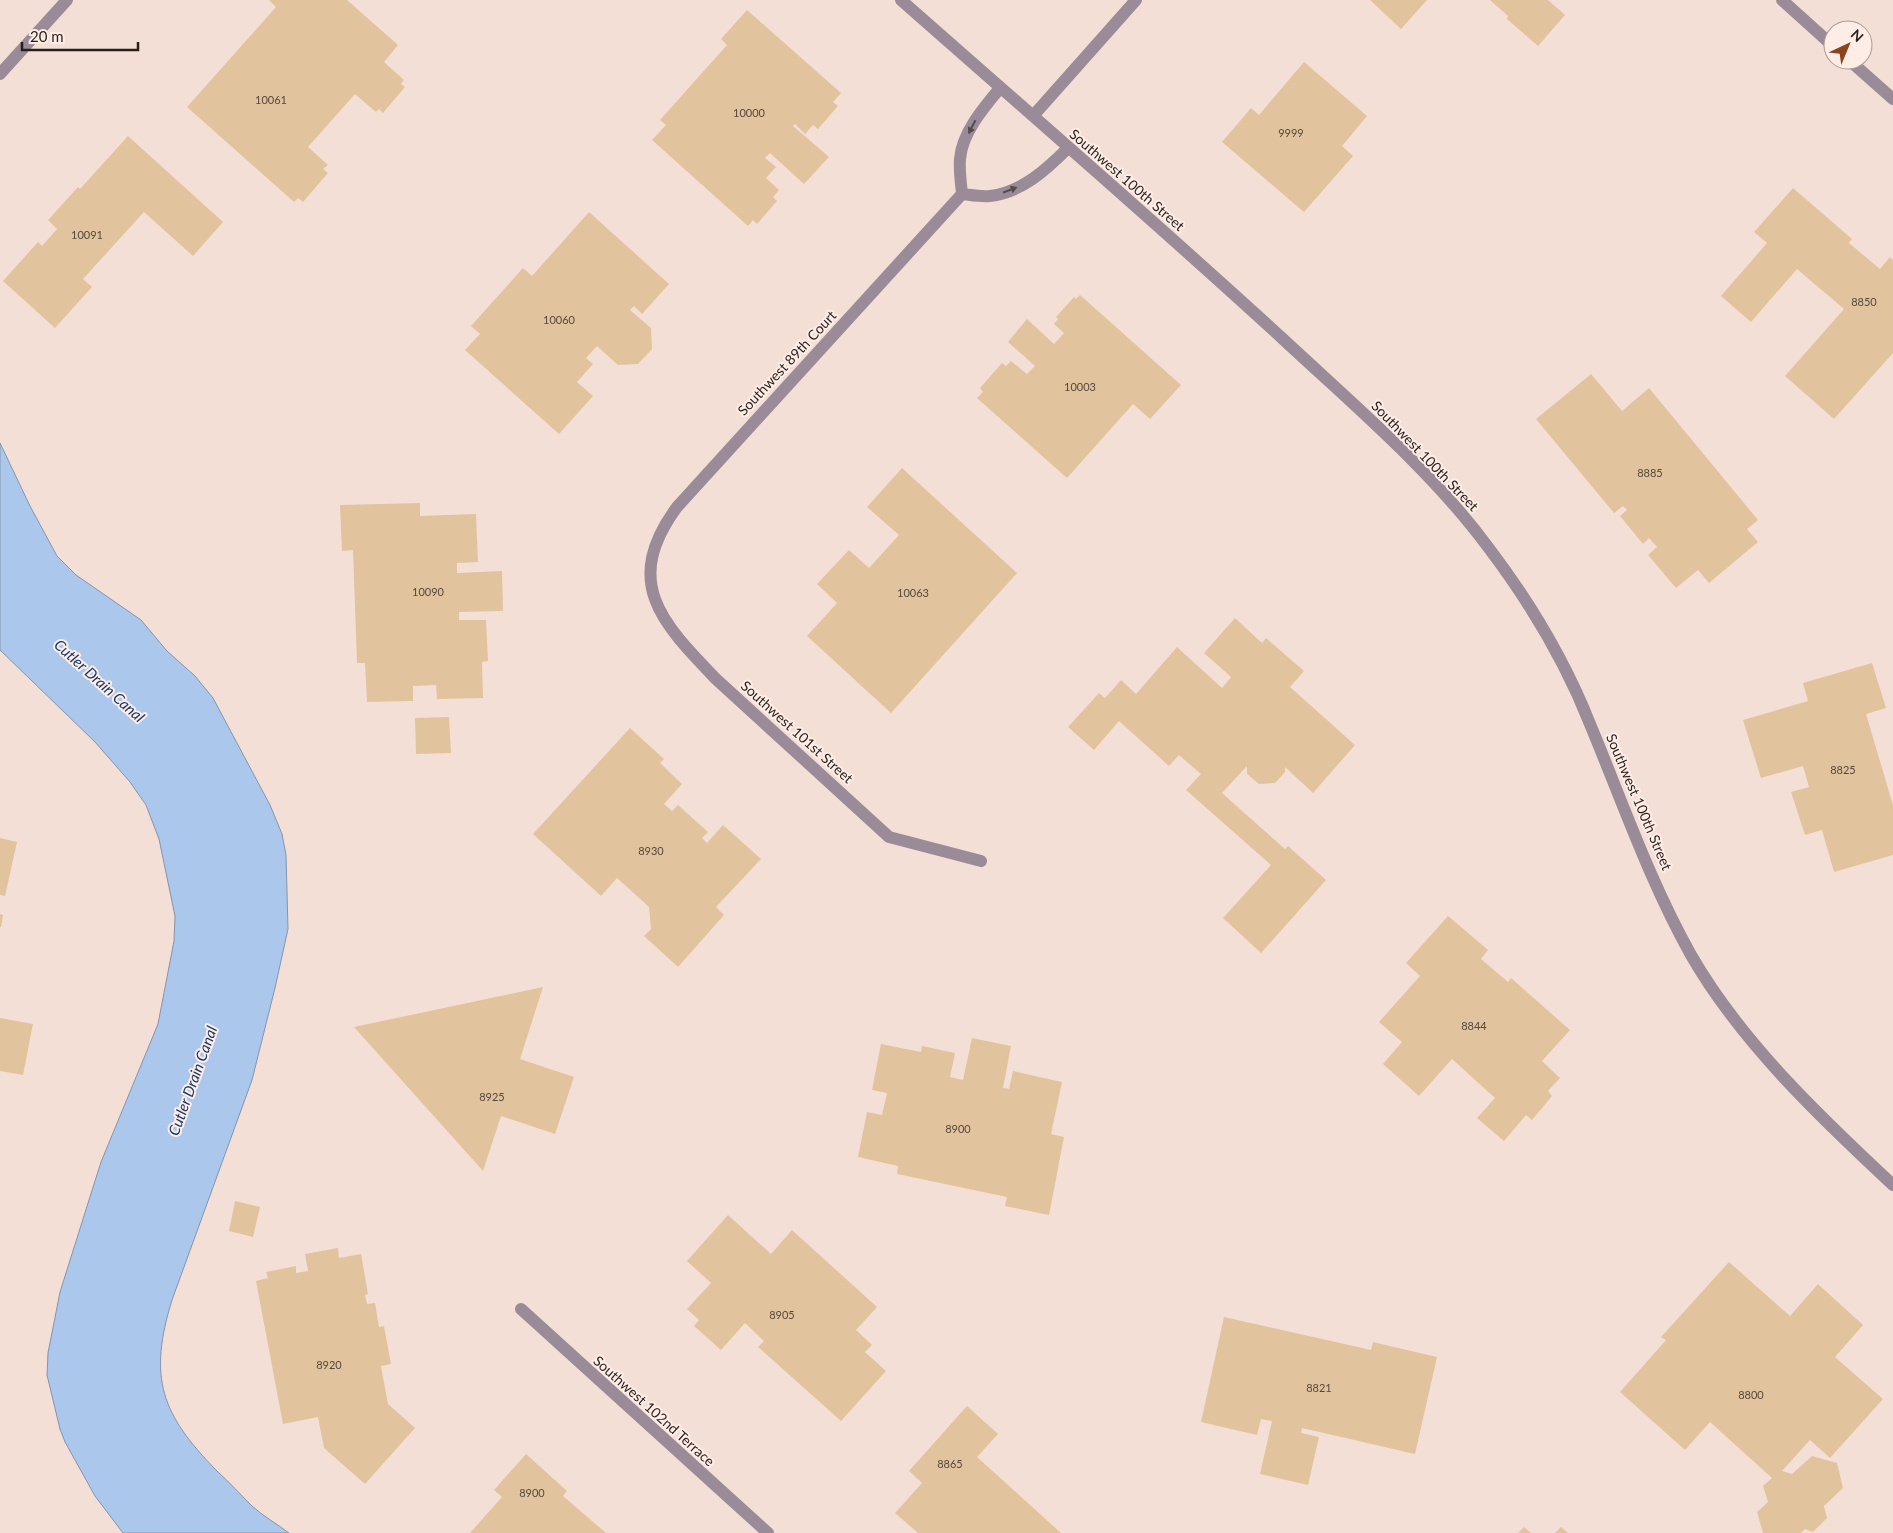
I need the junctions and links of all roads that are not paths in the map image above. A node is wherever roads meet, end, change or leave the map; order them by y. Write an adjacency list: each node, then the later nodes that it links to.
1 (67, 0): 7 (street)
2 (901, 0): 8 (street, Southwest 100th Street)
3 (1136, 0): 10 (street)
4 (1782, 0): 5 (street)
5 (1823, 37)
6 (1860, 70): 9 (street)
7 (0, 74)
8 (1000, 88): 10 (street, Southwest 100th Street); 12 (street, one-way to 12)
9 (1893, 99)
10 (1032, 116): 11 (street, Southwest 100th Street)
11 (1068, 148): 12 (street, one-way to 11); 15 (street, Southwest 100th Street)
12 (962, 194): 13 (street, Southwest 89th Court)
13 (650, 562): 14 (street, Southwest 101st Street)
14 (981, 861)
15 (1893, 1185)
16 (522, 1309): 17 (street, Southwest 102nd Terrace)
17 (768, 1533)

